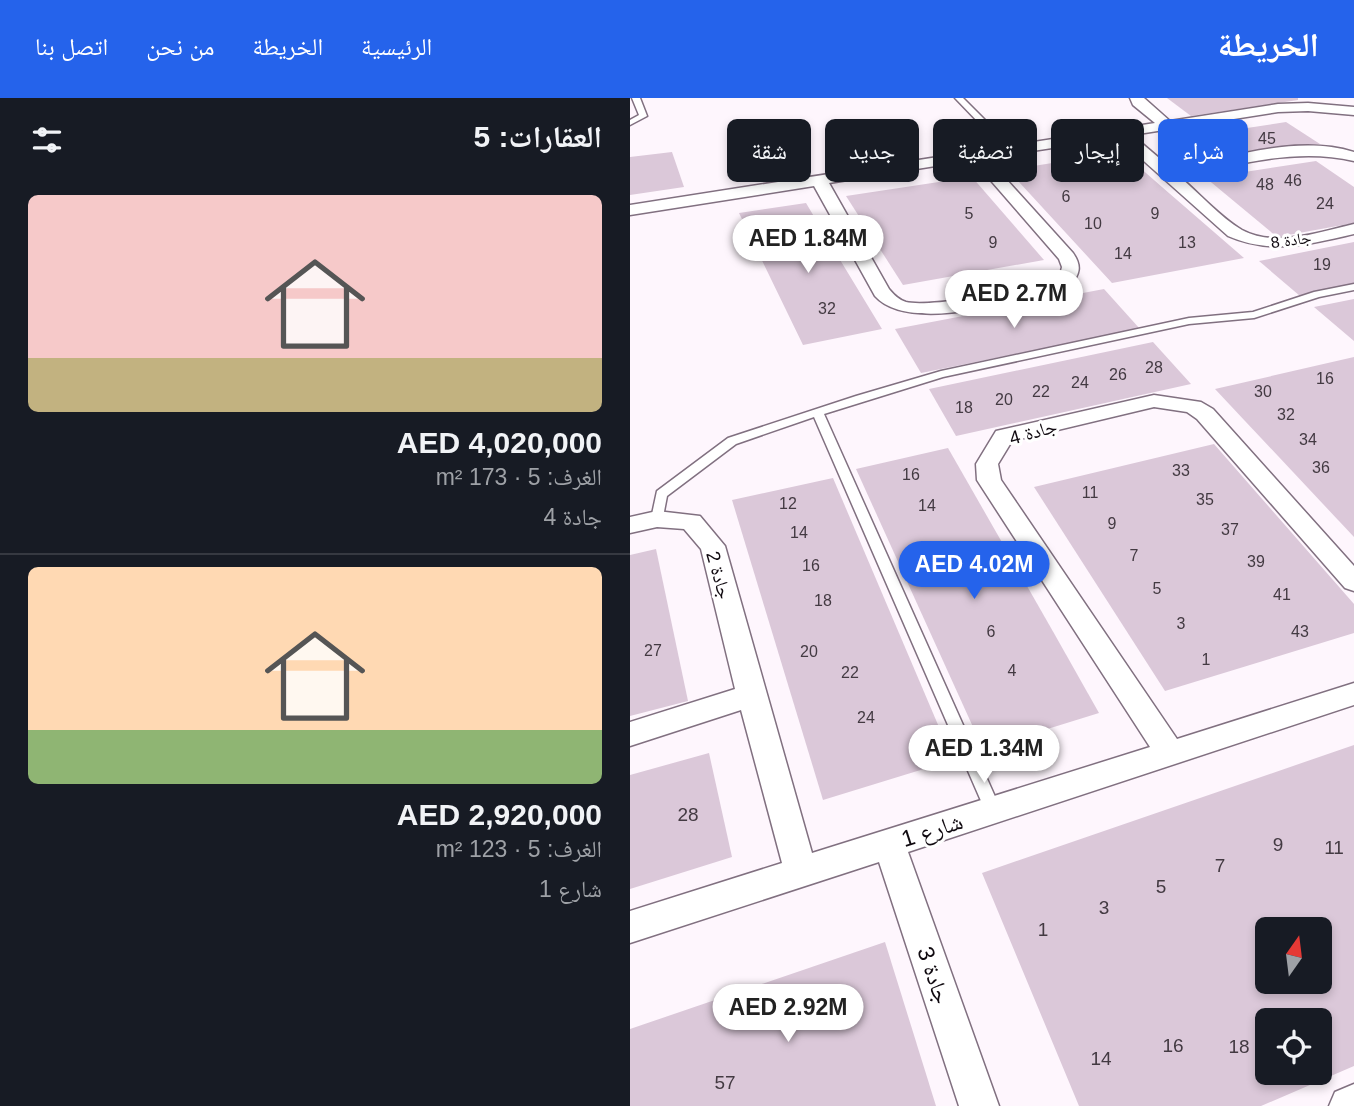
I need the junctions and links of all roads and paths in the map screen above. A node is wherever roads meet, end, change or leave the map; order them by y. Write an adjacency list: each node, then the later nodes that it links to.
1 (636, 98): 8 (lane)
2 (959, 98): 5 (lane)
3 (1137, 98): 6 (street)
4 (1354, 110): 7 (street)
5 (980, 119)
6 (1159, 119)
7 (1206, 119)
8 (630, 123)
9 (1144, 154): 13 (street, جادة 8)
10 (1354, 157): 11 (street)
11 (1248, 160)
12 (933, 163): 14 (street)
13 (1158, 167)
14 (819, 180): 15 (street); 17 (street)
15 (1000, 182)
16 (1175, 182): 18 (street, جادة 8)
17 (630, 210)
18 (1354, 229)
19 (1354, 287): 20 (lane)
20 (817, 412): 21 (lane); 27 (lane)
21 (643, 522): 24 (street, جادة 2)
22 (1354, 582): 26 (street, جادة 4)
23 (1354, 694): 26 (street, شارع 1)
24 (751, 695): 25 (street); 29 (street, جادة 2)
25 (630, 734)
26 (1170, 753): 27 (street, شارع 1)
27 (993, 810): 28 (street, شارع 1)
28 (889, 844): 29 (street, شارع 1); 32 (street, جادة 3)
29 (801, 872): 30 (street, شارع 1)
30 (630, 927)
31 (1354, 1104): 33 (street)
32 (979, 1106)
33 (1349, 1106)

